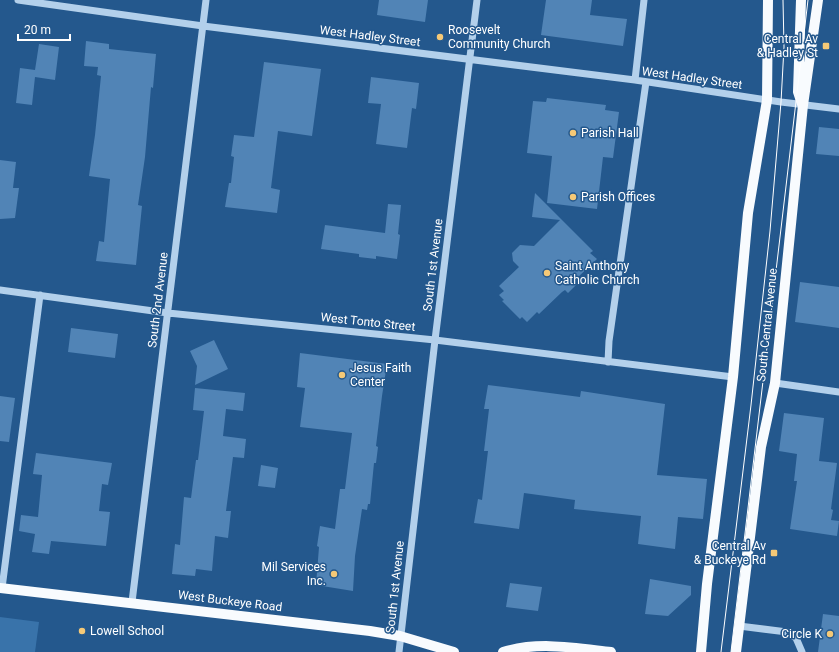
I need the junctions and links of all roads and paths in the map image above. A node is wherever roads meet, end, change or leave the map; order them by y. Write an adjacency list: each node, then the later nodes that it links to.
1 (18, 0): 8 (street, West Hadley Street)
2 (206, 0): 8 (street, South 2nd Avenue)
3 (477, 0): 9 (street, South 1st Avenue)
4 (644, 0): 10 (street)
5 (768, 0): 12 (main road)
6 (801, 0): 13 (main road)
7 (818, 0): 13 (main road, South Central Avenue)
8 (203, 26): 9 (street, West Hadley Street); 17 (street, South 2nd Avenue)
9 (469, 60): 10 (street, West Hadley Street); 18 (street, South 1st Avenue)
10 (635, 80): 11 (street, West Hadley Street)
11 (646, 82): 12 (street, West Hadley Street); 19 (street)
12 (767, 100): 13 (street, West Hadley Street); 20 (main road)
13 (803, 105): 14 (street, West Hadley Street); 21 (main road, South Central Avenue)
14 (839, 109)
15 (0, 290): 16 (street, West Tonto Street)
16 (40, 295): 17 (street, West Tonto Street); 23 (street)
17 (168, 313): 18 (street, West Tonto Street); 24 (street, South 2nd Avenue)
18 (434, 340): 19 (street, West Tonto Street); 26 (street, South 1st Avenue)
19 (608, 362): 20 (street, West Tonto Street)
20 (733, 377): 31 (main road)
21 (775, 383): 22 (street); 25 (main road, South Central Avenue)
22 (839, 392)
23 (1, 588): 24 (main road, West Buckeye Road)
24 (132, 602): 26 (main road, West Buckeye Road)
25 (739, 626): 32 (main road, South Central Avenue); 33 (street)
26 (400, 636): 27 (street, South 1st Avenue); 28 (main road, West Buckeye Road)
27 (399, 652)
28 (454, 652)
29 (503, 652): 30 (main road)
30 (611, 652)
31 (701, 652)
32 (736, 652)
33 (802, 652)

